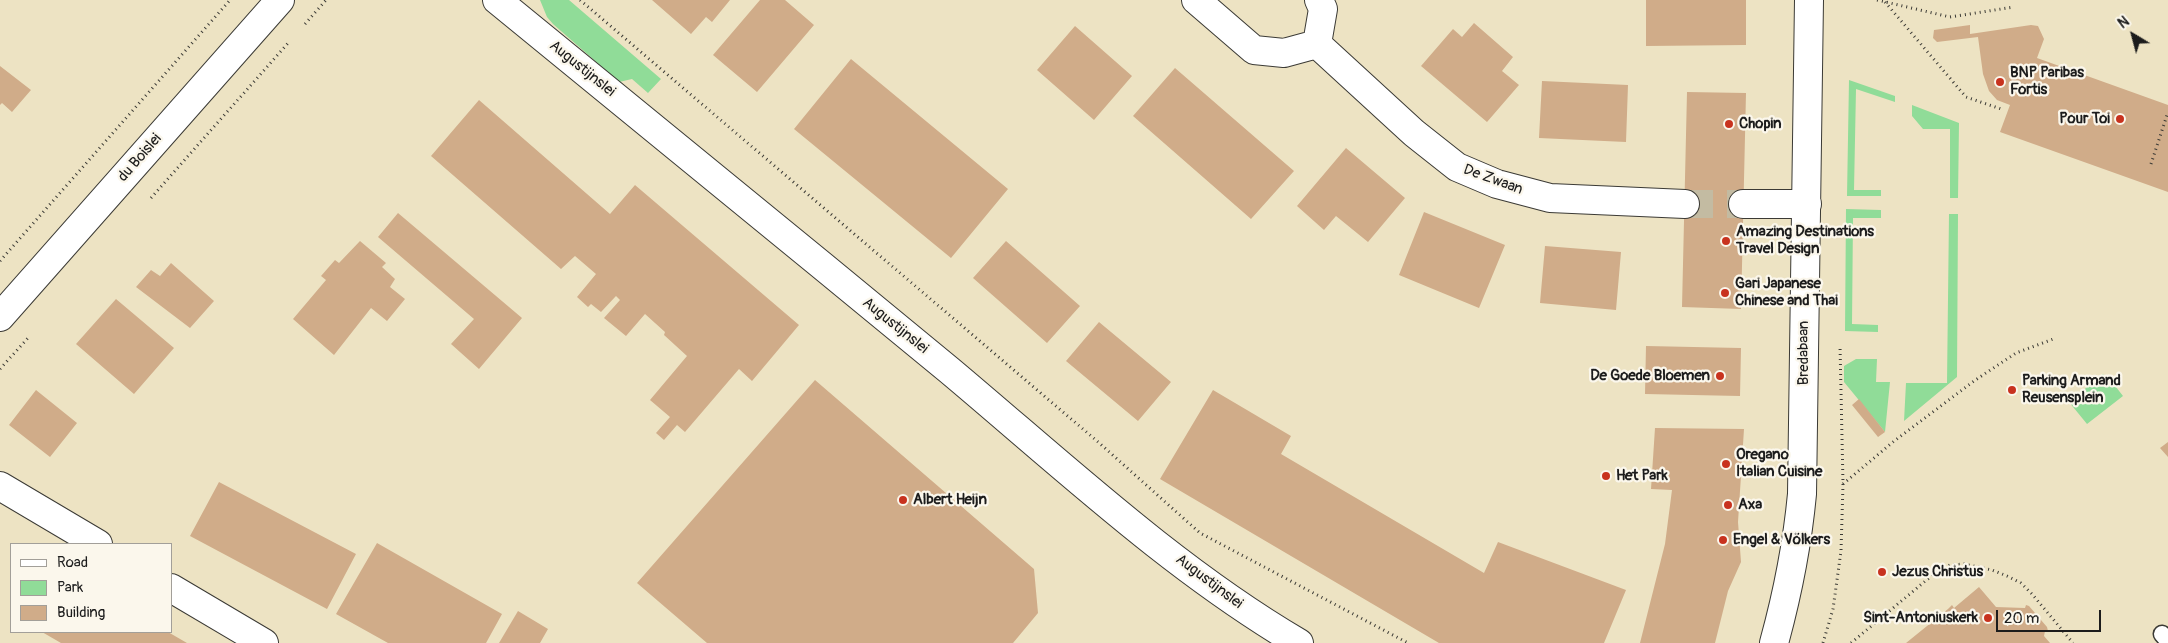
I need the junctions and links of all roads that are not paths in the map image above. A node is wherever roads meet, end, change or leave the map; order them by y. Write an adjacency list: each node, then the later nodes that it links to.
1 (280, 0): 10 (street, du Boislei)
2 (498, 0): 15 (street, Augustijnslei)
3 (1196, 0): 6 (street)
4 (1319, 0): 6 (street)
5 (1809, 0): 9 (street, Bredabaan)
6 (1317, 44): 7 (street, De Zwaan)
7 (1685, 204)
8 (1743, 204): 9 (street)
9 (1806, 204): 16 (street, Bredabaan)
10 (0, 316)
11 (0, 486): 12 (street)
12 (96, 543)
13 (172, 589): 14 (street)
14 (264, 643)
15 (1299, 643)
16 (1774, 643)

